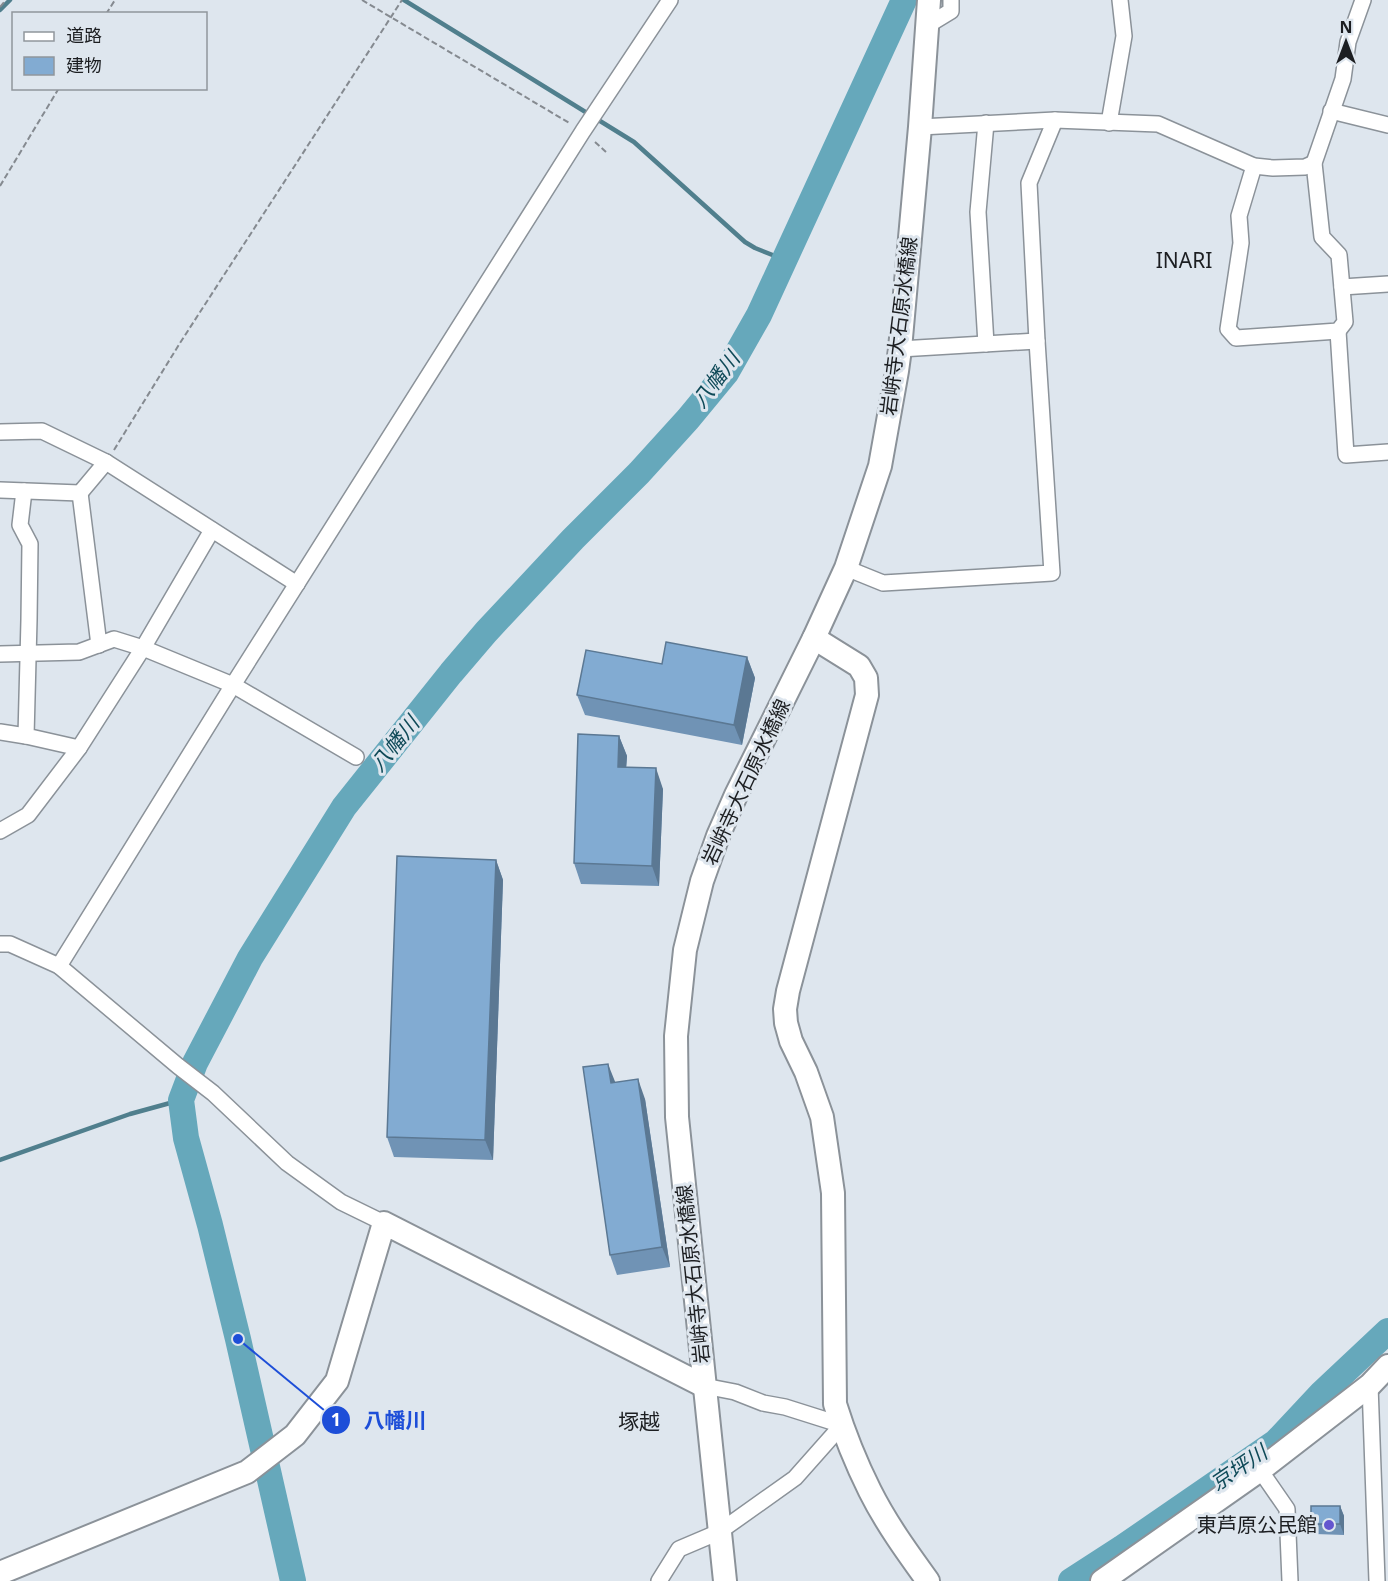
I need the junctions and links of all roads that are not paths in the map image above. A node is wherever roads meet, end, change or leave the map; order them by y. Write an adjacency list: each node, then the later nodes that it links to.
1 (670, 0): 28 (street)
2 (951, 0): 5 (street)
3 (1120, 0): 9 (street)
4 (1363, 0): 6 (street)
5 (929, 11): 11 (street, 岩峅寺大石原水橋線)
6 (1331, 111): 10 (street); 12 (street)
7 (1055, 120): 8 (street); 9 (street); 17 (street)
8 (986, 123): 11 (street); 18 (street)
9 (1109, 123): 13 (street)
10 (1388, 125)
11 (921, 127): 19 (street, 岩峅寺大石原水橋線)
12 (1314, 163): 13 (street); 15 (street)
13 (1254, 166): 16 (street)
14 (1388, 284): 15 (street)
15 (1342, 287): 16 (street)
16 (1338, 331): 21 (street)
17 (1037, 341): 18 (street); 27 (street)
18 (986, 344): 19 (street)
19 (900, 349): 27 (street, 岩峅寺大石原水橋線)
20 (0, 432): 22 (street)
21 (1388, 452)
22 (106, 462): 25 (street); 26 (street)
23 (0, 490): 24 (street)
24 (24, 491): 25 (street); 32 (street)
25 (80, 493): 30 (street)
26 (212, 530): 28 (street); 31 (street)
27 (846, 568): 29 (street, 岩峅寺大石原水橋線)
28 (297, 584): 34 (street)
29 (814, 638): 45 (street, 岩峅寺大石原水橋線); 46 (street)
30 (99, 645): 31 (street); 32 (street)
31 (143, 648): 34 (street); 37 (street)
32 (28, 653): 33 (street); 36 (street)
33 (0, 654)
34 (233, 685): 38 (street); 41 (street)
35 (0, 732): 36 (street)
36 (26, 736): 37 (street)
37 (78, 748): 39 (street)
38 (356, 757)
39 (0, 831)
40 (0, 944): 41 (street)
41 (59, 966): 42 (street)
42 (384, 1223): 45 (street); 50 (street)
43 (1388, 1366): 44 (street)
44 (1370, 1385): 47 (street); 48 (street)
45 (704, 1386): 46 (street); 49 (street, 岩峅寺大石原水橋線)
46 (842, 1425): 49 (street); 53 (street)
47 (1260, 1470): 54 (street); 55 (street)
48 (1381, 1478): 56 (street)
49 (719, 1532): 51 (street); 52 (street, 岩峅寺大石原水橋線)
50 (0, 1573)
51 (659, 1581)
52 (725, 1581)
53 (928, 1581)
54 (1102, 1581)
55 (1290, 1581)
56 (1377, 1581)

